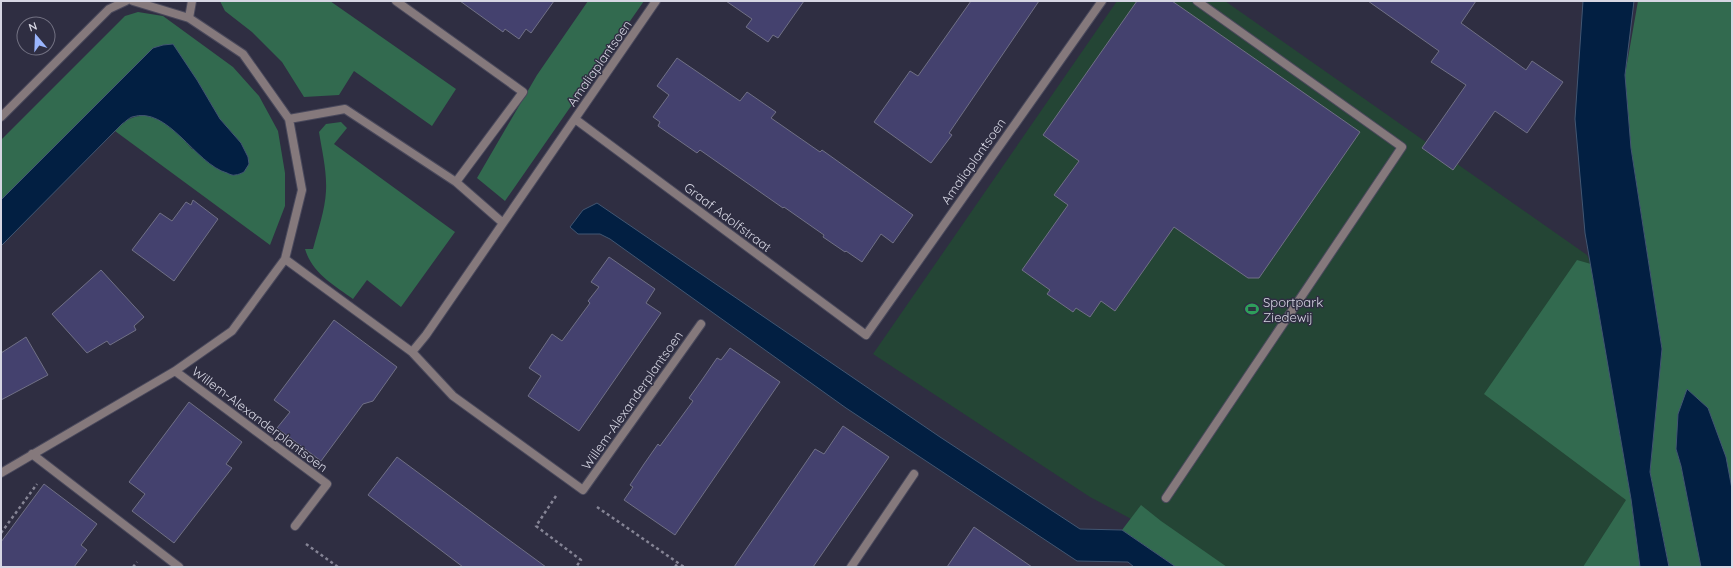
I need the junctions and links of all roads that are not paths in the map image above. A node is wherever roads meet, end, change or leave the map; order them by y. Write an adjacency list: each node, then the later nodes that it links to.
1 (126, 1): 9 (street)
2 (133, 1): 8 (street, Willem-Alexanderplantsoen)
3 (192, 1): 8 (street)
4 (396, 1): 12 (street)
5 (656, 1): 11 (street, Amaliaplantsoen)
6 (1102, 1): 16 (street, Amaliaplantsoen)
7 (1197, 1): 22 (street)
8 (189, 18): 10 (street, Willem-Alexanderplantsoen)
9 (1, 117)
10 (289, 119): 12 (street); 14 (street, Willem-Alexanderplantsoen)
11 (575, 119): 13 (street); 16 (street, Graaf Adolfstraat)
12 (456, 182): 13 (street)
13 (503, 222): 17 (street)
14 (285, 259): 17 (street, Willem-Alexanderplantsoen); 18 (street, Willem-Alexanderplantsoen)
15 (701, 324): 17 (street, Willem-Alexanderplantsoen)
16 (866, 335)
17 (412, 352)
18 (175, 371): 19 (street, Willem-Alexanderplantsoen); 23 (street, Willem-Alexanderplantsoen)
19 (32, 454): 20 (street, Willem-Alexanderplantsoen); 24 (street)
20 (1, 473)
21 (914, 474): 25 (street)
22 (1166, 498)
23 (295, 526)
24 (179, 567)
25 (850, 567)

